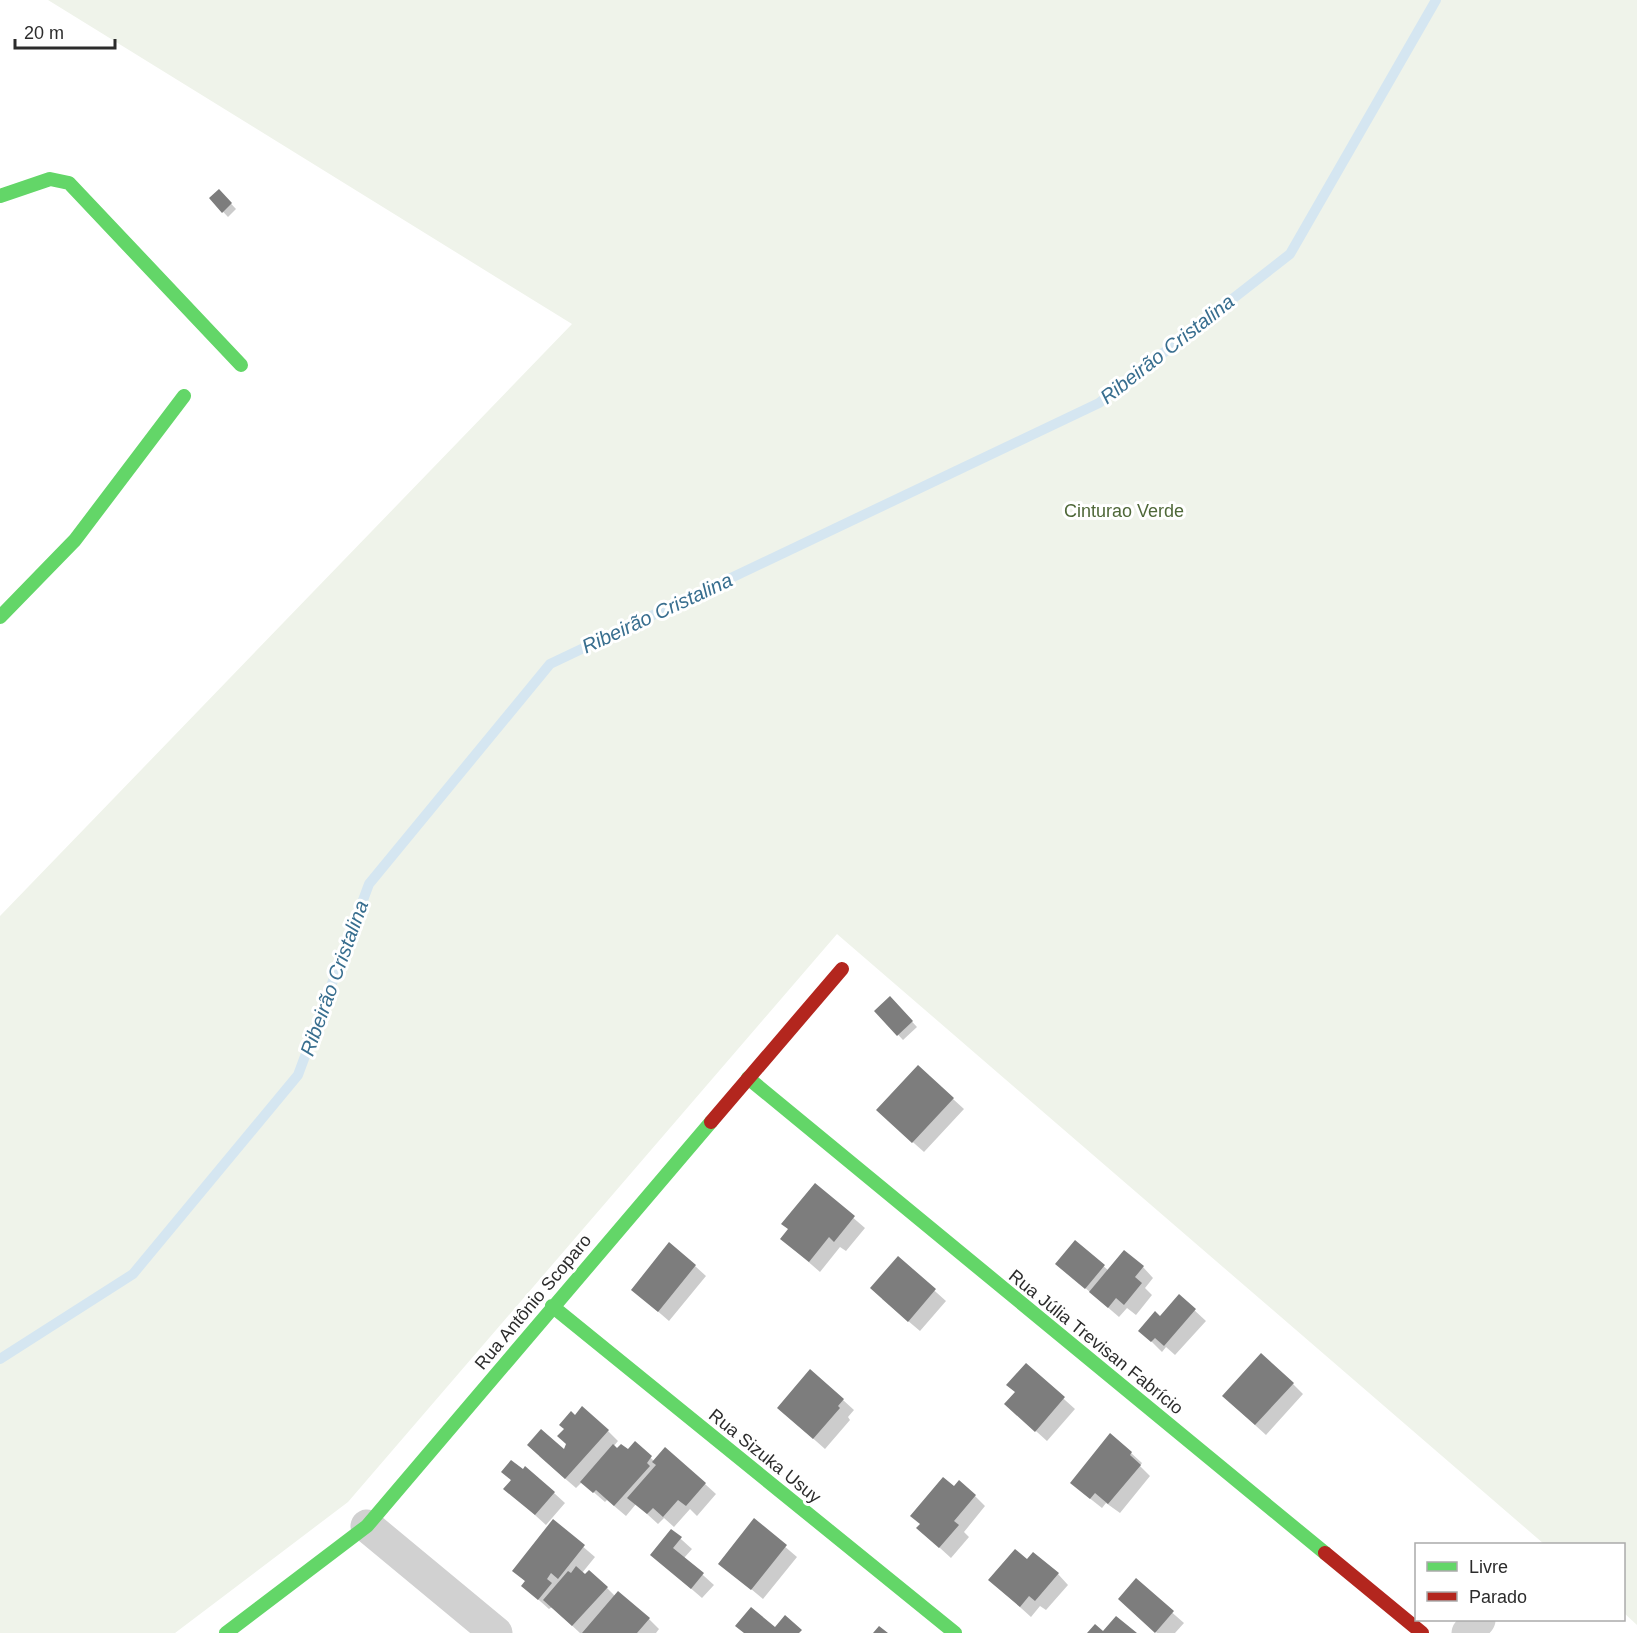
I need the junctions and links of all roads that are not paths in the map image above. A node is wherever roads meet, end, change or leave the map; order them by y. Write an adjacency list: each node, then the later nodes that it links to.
1 (0, 196): 2 (street)
2 (241, 365)
3 (184, 396): 4 (street)
4 (0, 617)
5 (842, 969): 6 (street, Rua Antônio Scoparo)
6 (748, 1078): 7 (street, Rua Antônio Scoparo); 13 (street, Rua Júlia Trevisan Fabrício)
7 (552, 1306): 8 (street, Rua Antônio Scoparo); 12 (street, Rua Sizuka Usuy)
8 (367, 1526): 10 (street, Rua Antônio Scoparo); 11 (street)
9 (1478, 1621): 14 (street)
10 (226, 1633)
11 (496, 1633)
12 (956, 1633)
13 (1422, 1633)
14 (1468, 1633)

